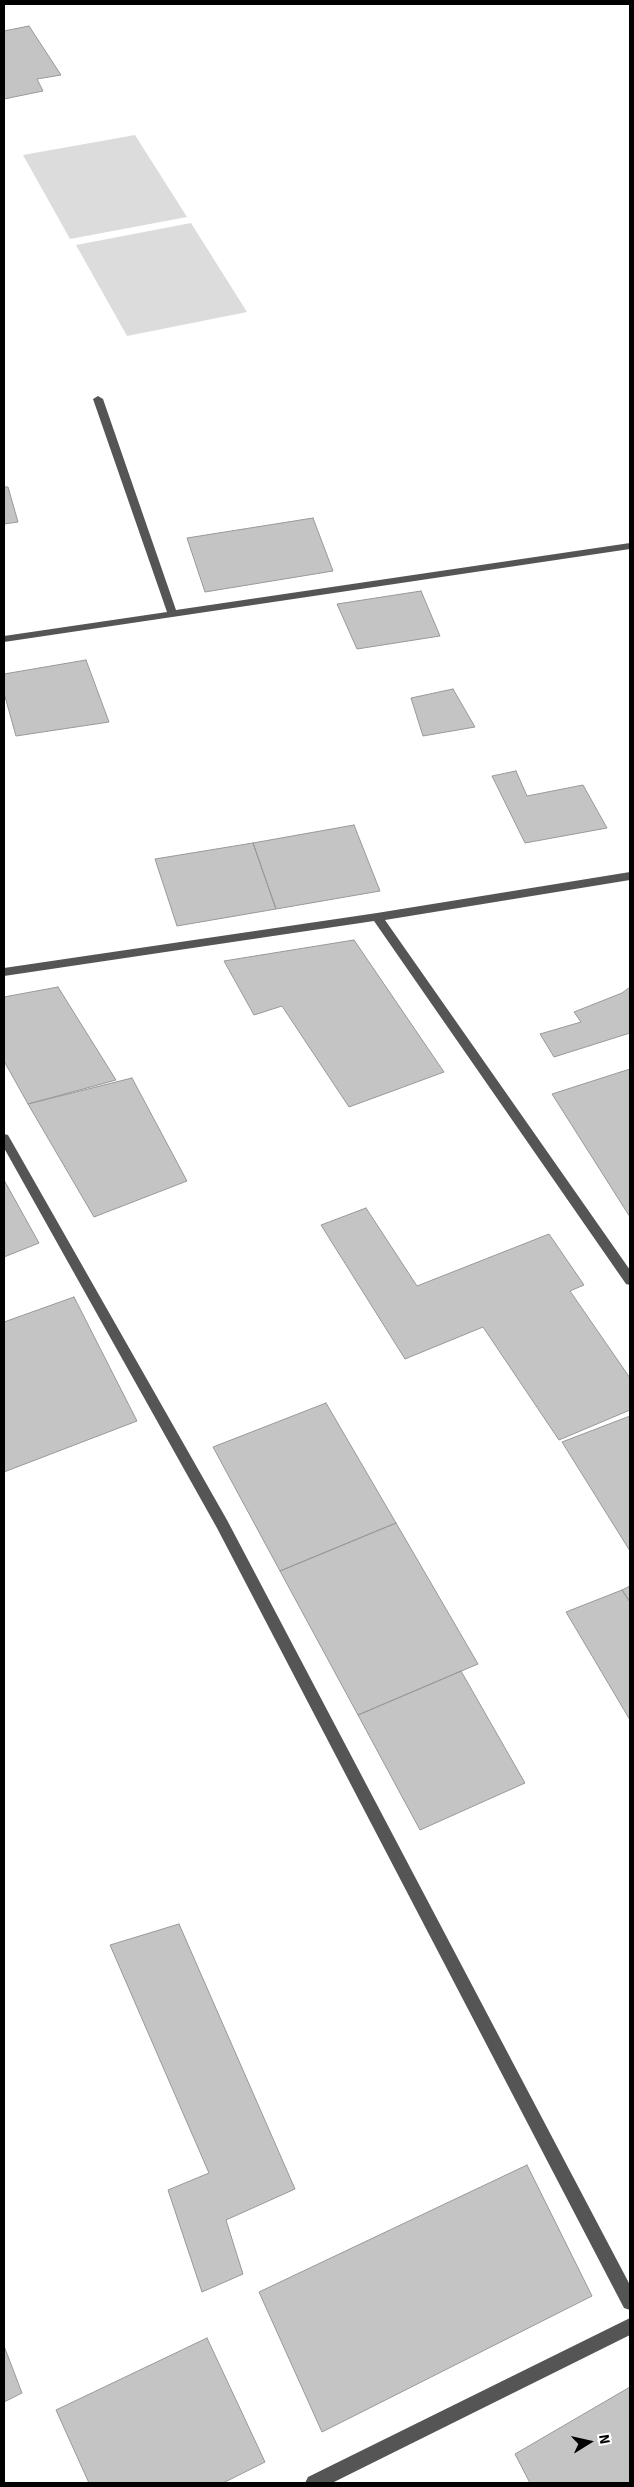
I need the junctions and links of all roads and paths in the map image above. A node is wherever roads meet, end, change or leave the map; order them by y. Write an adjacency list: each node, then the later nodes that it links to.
1 (98, 399): 3 (street)
2 (630, 546): 3 (street)
3 (172, 613): 4 (street)
4 (4, 639)
5 (630, 876): 6 (street)
6 (377, 917): 7 (street); 9 (street)
7 (4, 972)
8 (4, 1138): 10 (street)
9 (630, 1280)
10 (630, 2302)
11 (630, 2326): 12 (street)
12 (314, 2483)

